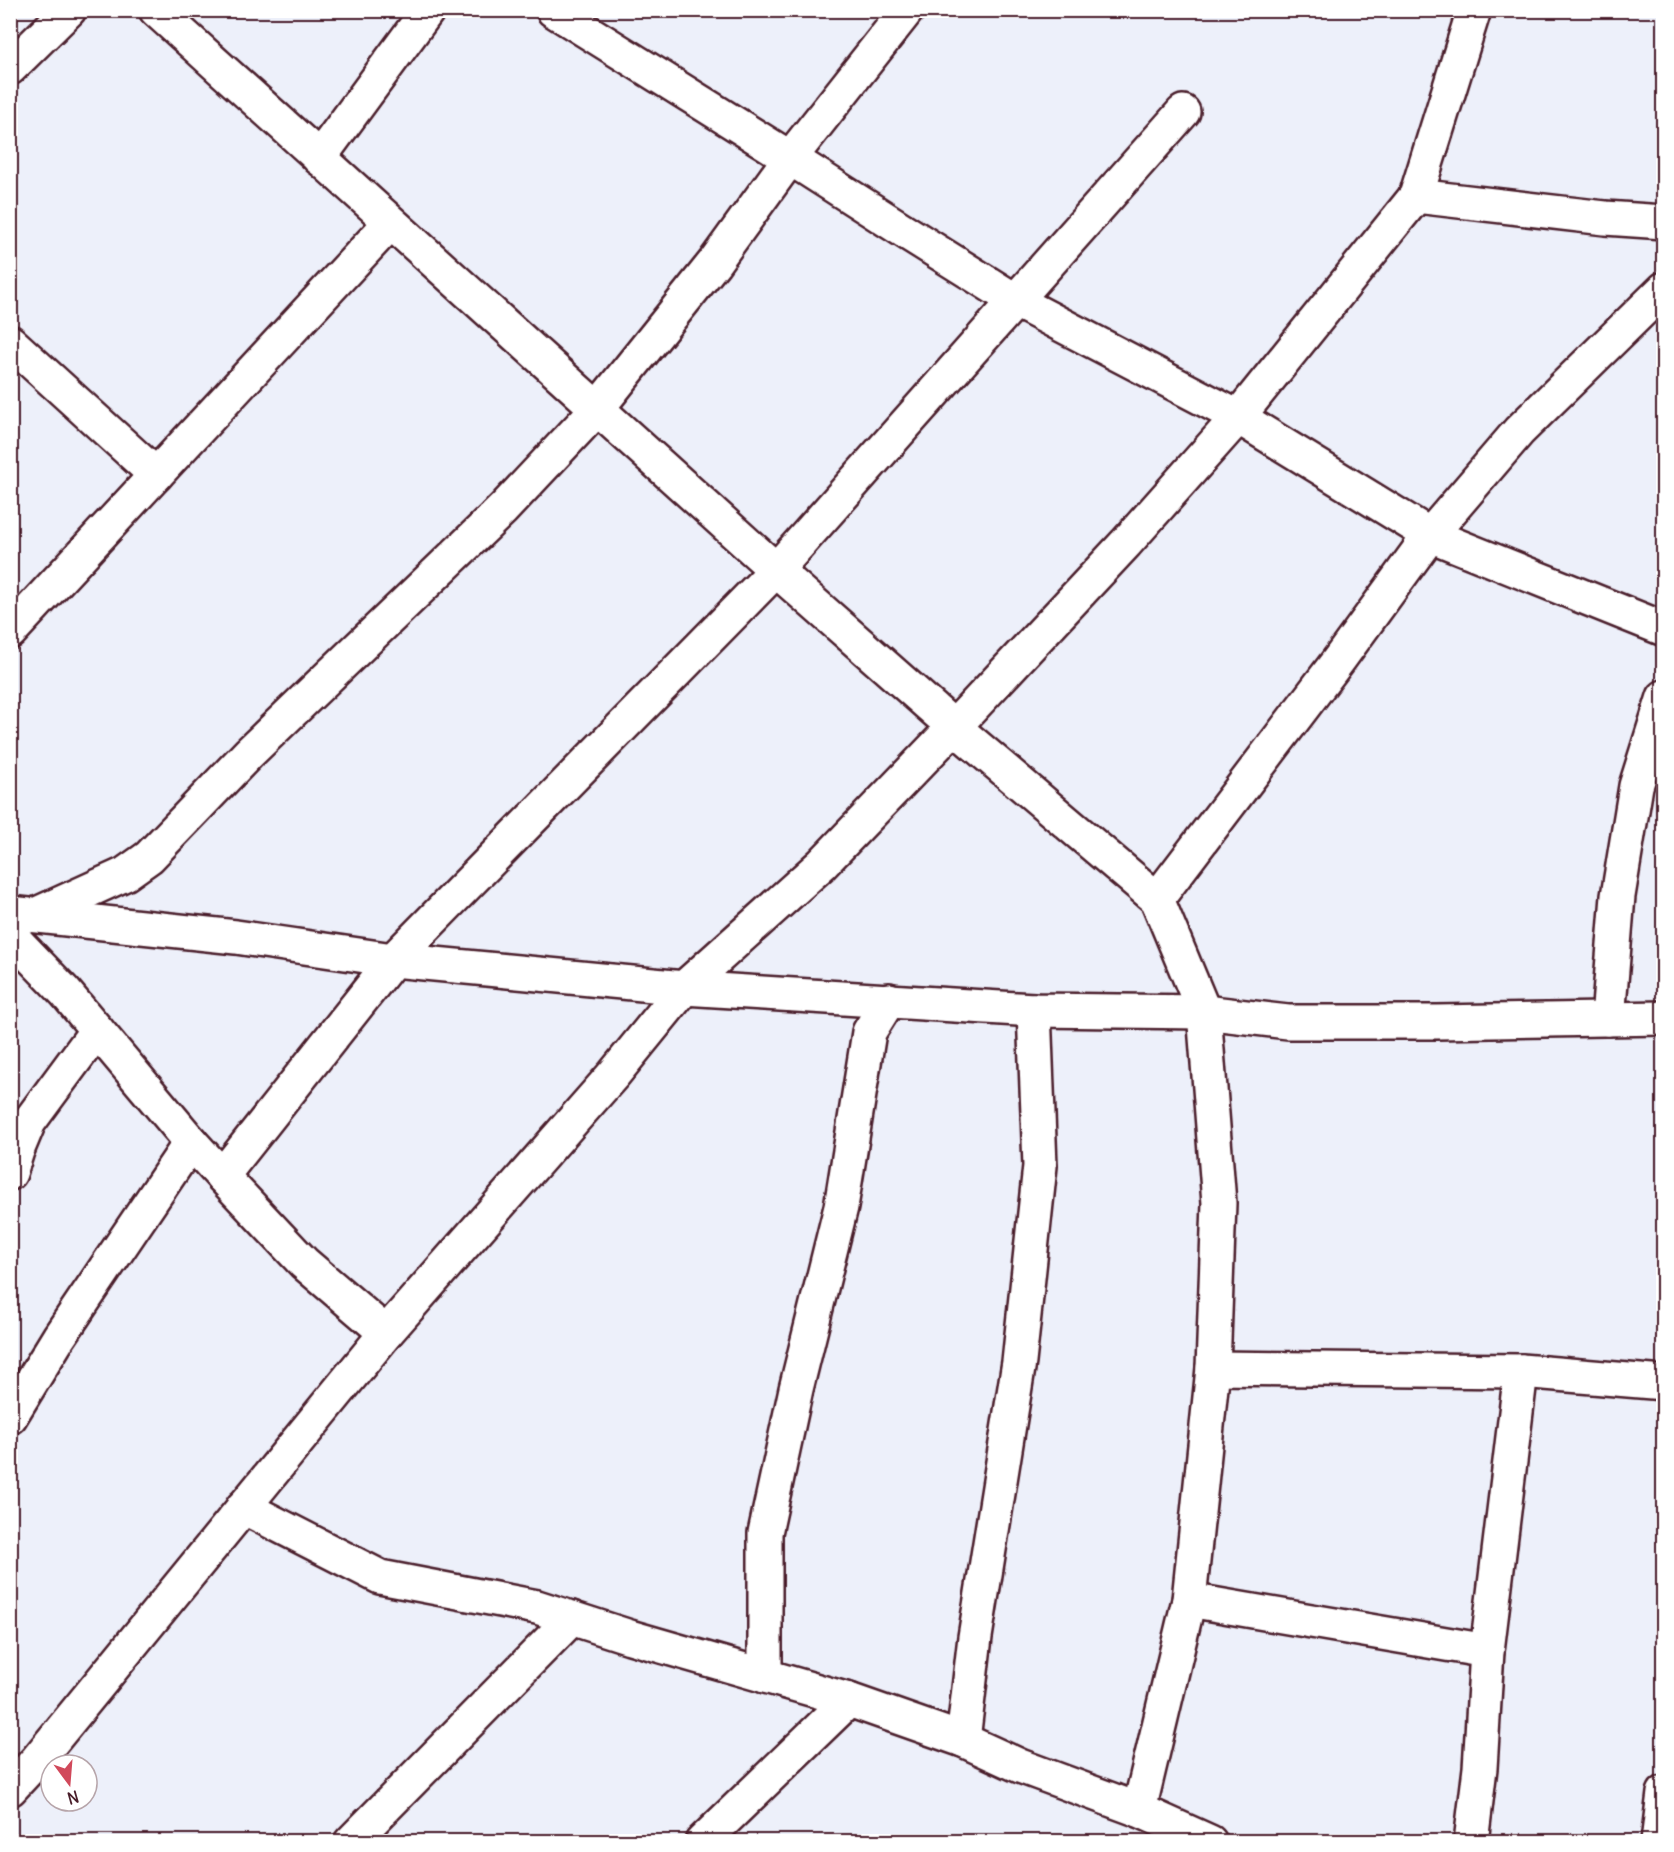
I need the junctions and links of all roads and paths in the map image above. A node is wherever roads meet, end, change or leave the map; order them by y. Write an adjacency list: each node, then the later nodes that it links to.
1 (69, 10): 7 (street)
2 (156, 10): 9 (street)
3 (428, 10): 9 (street)
4 (553, 10): 10 (street)
5 (907, 10): 10 (street)
6 (1474, 10): 11 (street)
7 (10, 68)
8 (1183, 112): 15 (street)
9 (319, 158): 13 (street)
10 (790, 158): 15 (street); 17 (street)
11 (1416, 196): 12 (street); 18 (street)
12 (1664, 222)
13 (390, 223): 17 (street); 19 (street)
14 (1664, 289): 20 (street)
15 (1016, 301): 18 (street); 21 (street)
16 (10, 342): 19 (street)
17 (597, 409): 21 (street); 27 (street)
18 (1238, 417): 20 (street); 25 (street)
19 (156, 475): 23 (street)
20 (1430, 535): 22 (street); 26 (street)
21 (776, 570): 25 (street); 29 (street)
22 (1664, 629)
23 (10, 632)
24 (1664, 698): 35 (street)
25 (954, 727): 26 (street); 30 (street)
26 (1157, 899): 33 (street)
27 (23, 914): 29 (street)
28 (10, 935): 36 (street)
29 (393, 960): 30 (street); 39 (street)
30 (684, 988): 31 (street); 40 (street)
31 (889, 1000): 32 (street); 49 (street)
32 (1034, 1010): 33 (street); 51 (street)
33 (1204, 1012): 35 (street); 41 (street)
34 (1664, 1018): 35 (street)
35 (1608, 1019)
36 (98, 1030): 37 (street); 38 (street)
37 (191, 1142): 39 (street); 44 (street)
38 (10, 1173)
39 (222, 1176): 40 (street)
40 (386, 1333): 45 (street)
41 (1213, 1368): 42 (street); 46 (street)
42 (1521, 1371): 43 (street); 48 (street)
43 (1664, 1383)
44 (10, 1417)
45 (243, 1507): 47 (street); 52 (street)
46 (1189, 1600): 48 (street); 54 (street)
47 (572, 1618): 49 (street); 55 (street)
48 (1487, 1651): 58 (street)
49 (765, 1676): 50 (street)
50 (849, 1700): 51 (street); 56 (street)
51 (963, 1740): 54 (street)
52 (10, 1789)
53 (1664, 1793): 59 (street)
54 (1140, 1810): 57 (street)
55 (351, 1842)
56 (702, 1842)
57 (1210, 1842)
58 (1471, 1842)
59 (1658, 1842)

